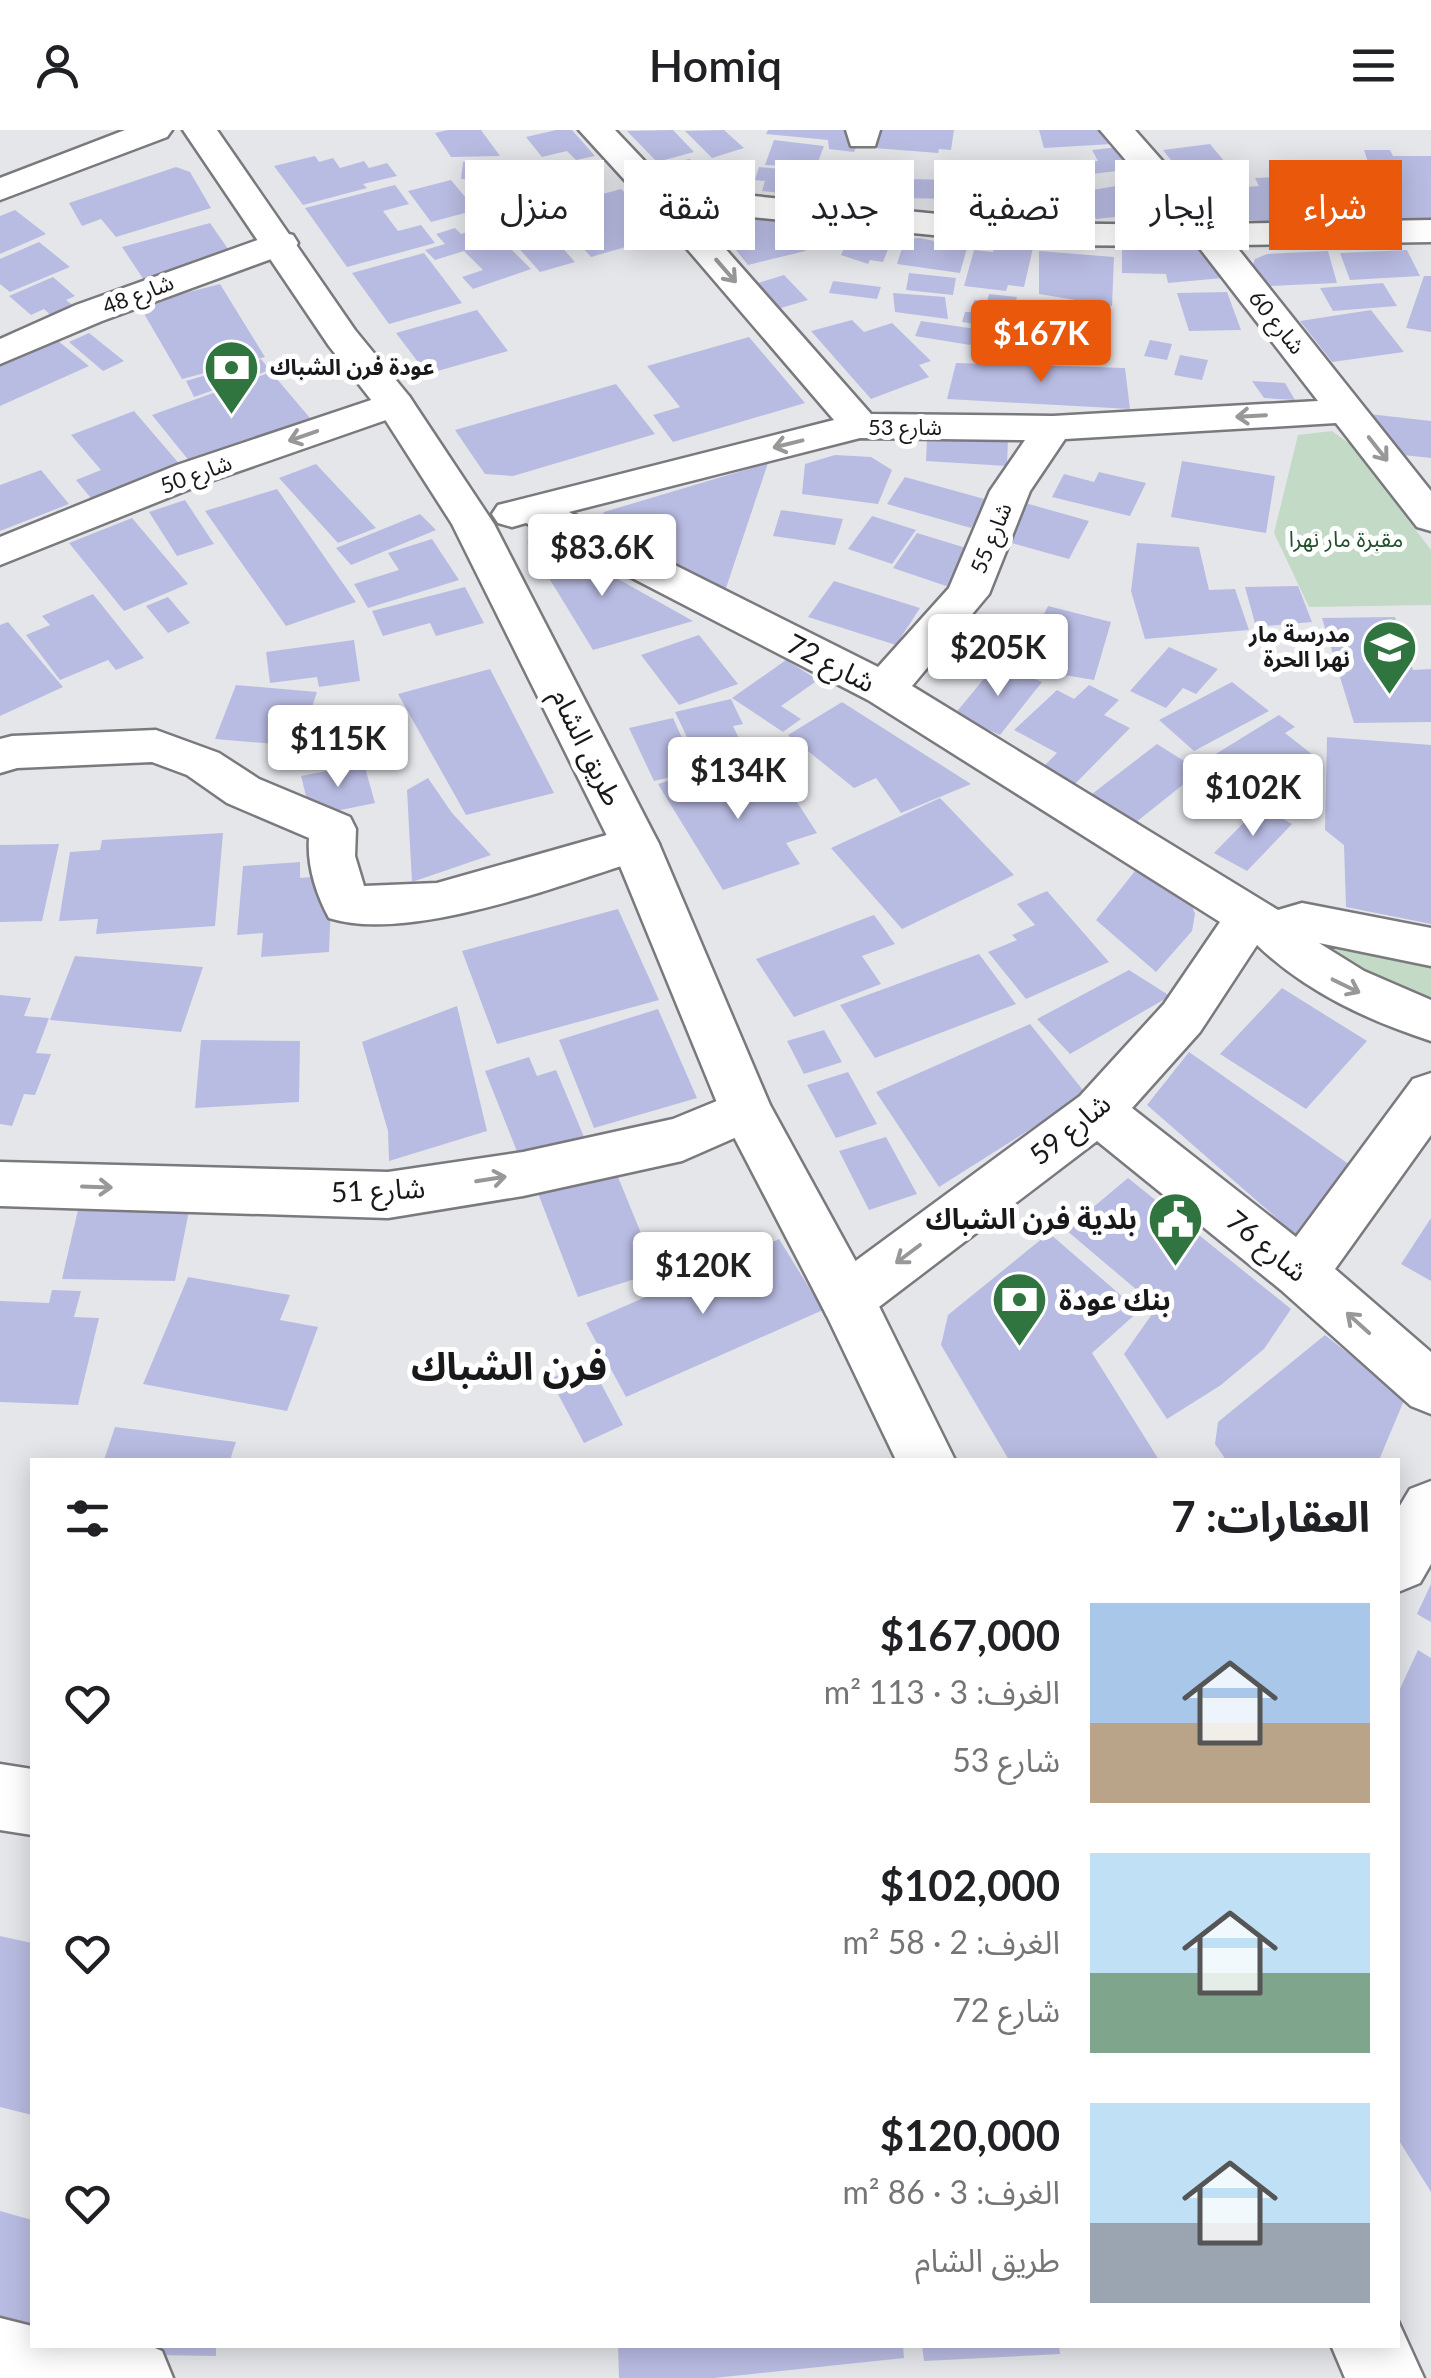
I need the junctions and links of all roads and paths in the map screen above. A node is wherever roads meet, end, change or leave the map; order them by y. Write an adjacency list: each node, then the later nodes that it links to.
1 (155, 130): 7 (street)
2 (200, 130): 12 (street, طريق الشام)
3 (596, 130): 5 (street)
4 (1117, 130): 6 (street, شارع 60)
5 (625, 160)
6 (1143, 160)
7 (0, 190)
8 (755, 207): 10 (street)
9 (1431, 230): 11 (street)
10 (1115, 234)
11 (1249, 234)
12 (280, 243): 15 (street, شارع 48); 16 (street, طريق الشام)
13 (707, 250): 18 (street, one-way to 18)
14 (1220, 250): 17 (street, شارع 60)
15 (0, 353)
16 (396, 404): 22 (street, طريق الشام); 23 (street, شارع 50, one-way to 23)
17 (1348, 410): 19 (street, شارع 53, one-way to 19); 21 (street, شارع 60, one-way to 21)
18 (860, 426): 19 (street, شارع 53); 20 (street, شارع 53, one-way to 20)
19 (1053, 428): 24 (street, شارع 55)
20 (530, 509): 22 (street, شارع 53); 24 (street, شارع 72)
21 (1431, 518)
22 (472, 524): 26 (street, طريق الشام)
23 (0, 552)
24 (884, 690): 27 (street, شارع 72)
25 (0, 757): 26 (street)
26 (634, 844): 31 (street, طريق الشام)
27 (1261, 924): 28 (street); 29 (street, شارع 72, one-way to 29); 32 (street, شارع 59)
28 (1431, 947)
29 (1431, 1021)
30 (1431, 1094): 34 (street)
31 (746, 1110): 33 (street, شارع 51, one-way to 31); 35 (street, طريق الشام)
32 (1098, 1111): 34 (street, شارع 76); 35 (street, شارع 59, one-way to 35)
33 (0, 1184)
34 (1301, 1273): 36 (street, شارع 76, one-way to 34)
35 (848, 1299): 37 (street, طريق الشام)
36 (1431, 1388)
37 (925, 1458)
38 (1431, 1509): 39 (street)
39 (1400, 1560)
40 (0, 1797): 41 (street)
41 (30, 1802)
42 (1371, 2348): 45 (street)
43 (0, 2356): 44 (street)
44 (135, 2378)
45 (1386, 2378)

